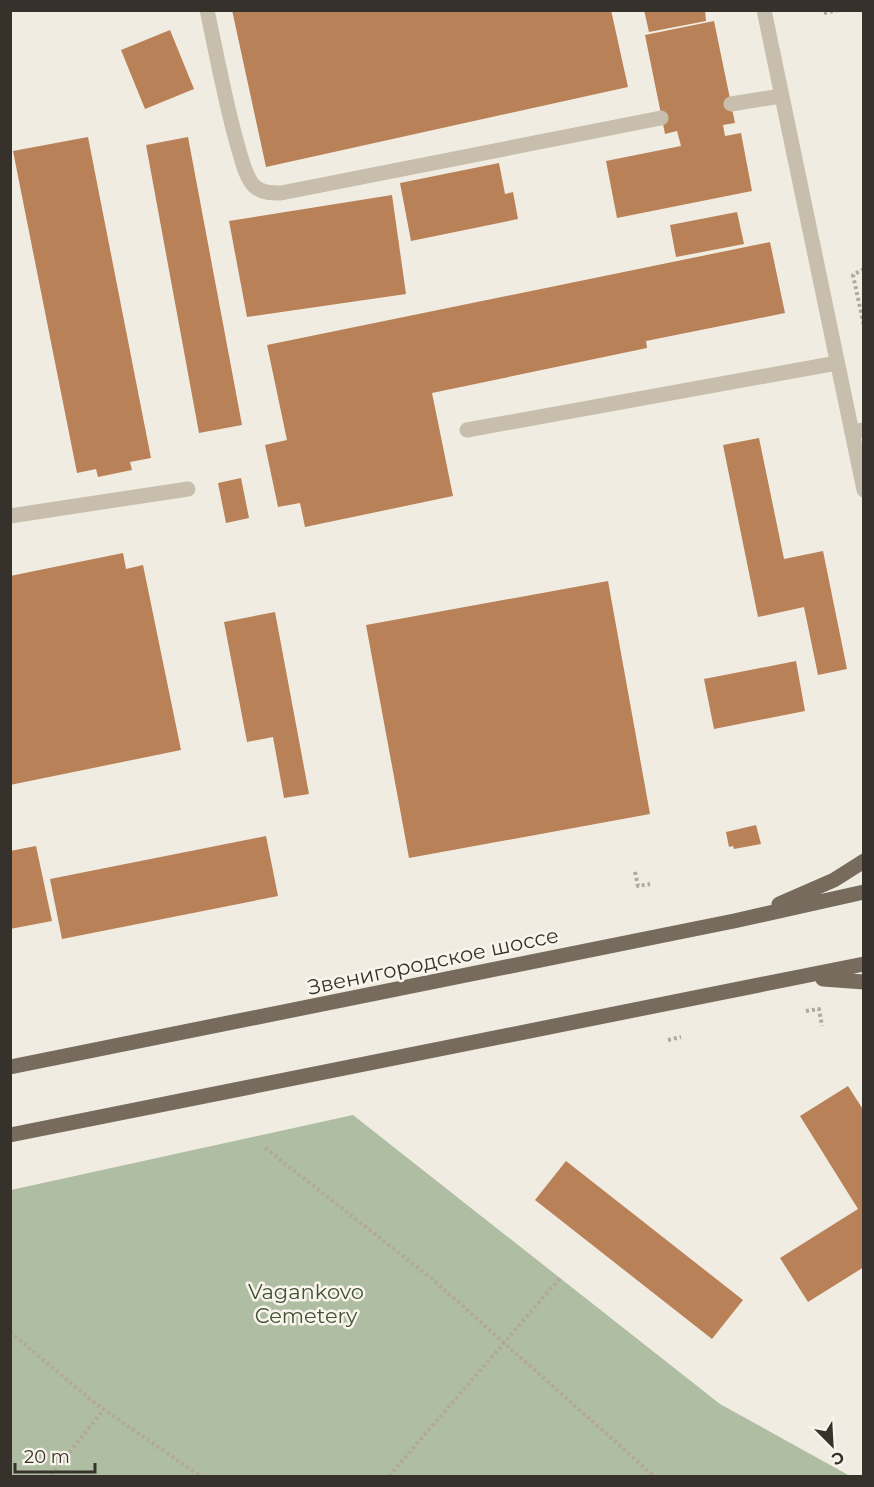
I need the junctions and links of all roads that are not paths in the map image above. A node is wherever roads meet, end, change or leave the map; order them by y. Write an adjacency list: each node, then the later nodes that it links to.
1 (207, 10): 5 (street)
2 (764, 10): 3 (street)
3 (781, 96): 4 (street); 6 (street)
4 (731, 104)
5 (661, 118)
6 (837, 363): 7 (street); 8 (street)
7 (467, 430)
8 (858, 431): 10 (street)
9 (188, 489): 11 (street)
10 (864, 490)
11 (10, 516)
12 (864, 861): 14 (main road)
13 (864, 892): 14 (main road, Звенигородское шоссе)
14 (734, 921): 18 (main road, Звенигородское шоссе)
15 (864, 964): 16 (main road)
16 (775, 981): 17 (main road); 19 (main road)
17 (864, 981)
18 (10, 1067)
19 (10, 1135)

